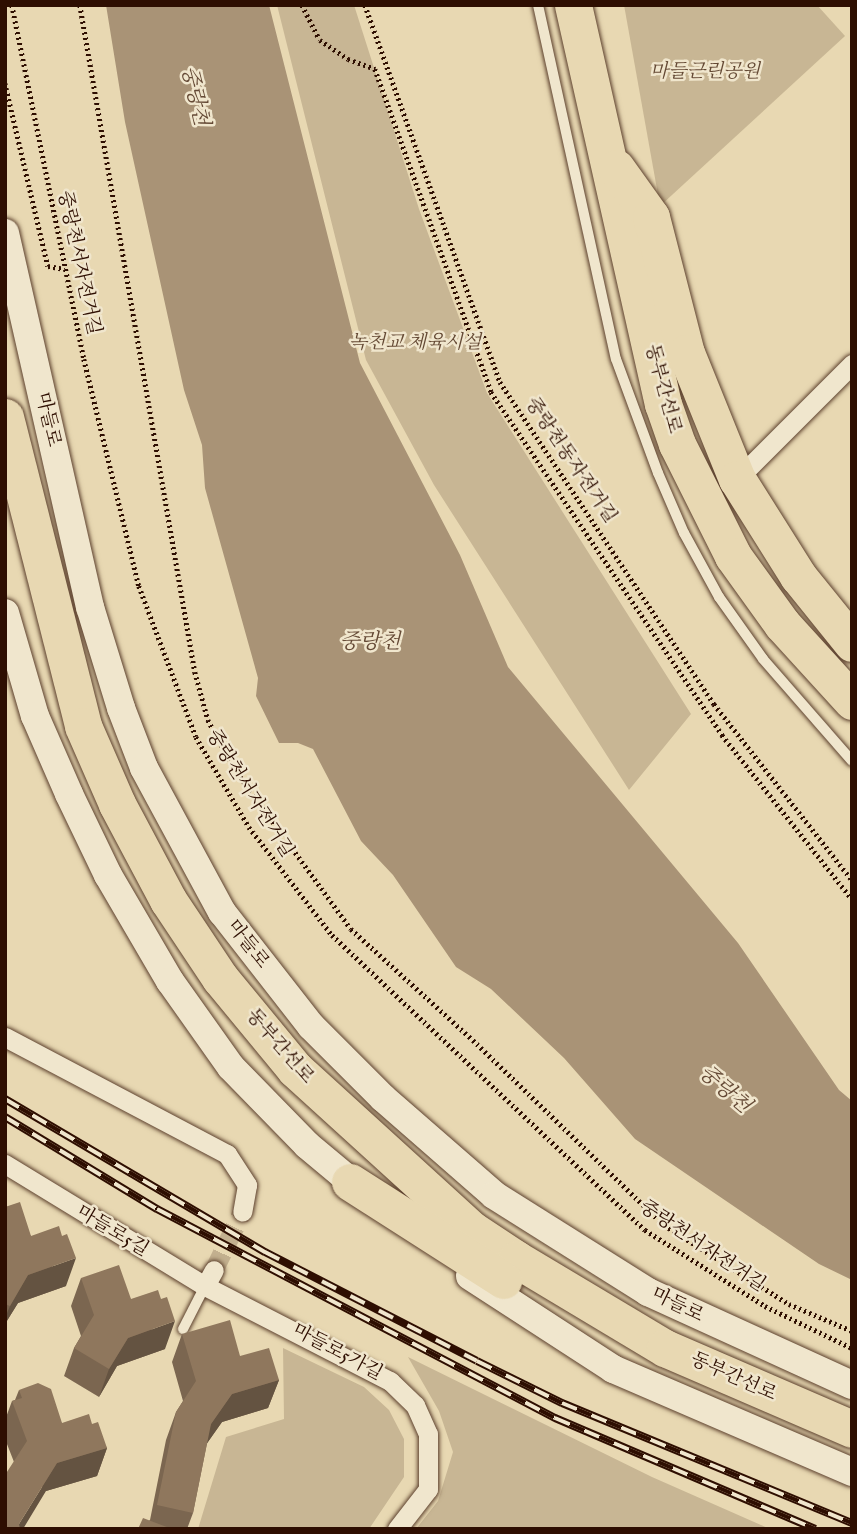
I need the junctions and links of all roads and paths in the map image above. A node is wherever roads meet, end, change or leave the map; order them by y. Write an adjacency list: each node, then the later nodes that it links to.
1 (12, 5): 10 (path, 중랑천서자전거길)
2 (80, 5): 26 (path)
3 (302, 5): 19 (path)
4 (365, 5): 18 (path, 중랑천동자전거길)
5 (538, 5): 17 (lane)
6 (572, 13): 8 (highway, 동부간선로)
7 (5, 83): 10 (path)
8 (604, 150): 13 (highway); 16 (highway, 동부간선로)
9 (7, 245): 28 (main road, 마들로)
10 (65, 269): 27 (path, 중랑천서자전거길)
11 (852, 364): 13 (street)
12 (5, 417): 29 (highway, 동부간선로)
13 (737, 479): 15 (highway)
14 (5, 613): 22 (main road)
15 (852, 643)
16 (852, 701)
17 (852, 761)
18 (852, 880)
19 (852, 900)
20 (5, 1037): 23 (street)
21 (5, 1164): 24 (street, 마들로5길)
22 (351, 1182): 29 (highway); 31 (main road)
23 (242, 1212)
24 (210, 1278): 25 (lane); 32 (street, 마들로5가길)
25 (183, 1329)
26 (852, 1331)
27 (852, 1348)
28 (852, 1385)
29 (797, 1407): 30 (highway, 동부간선로)
30 (852, 1429)
31 (852, 1472)
32 (397, 1529)

